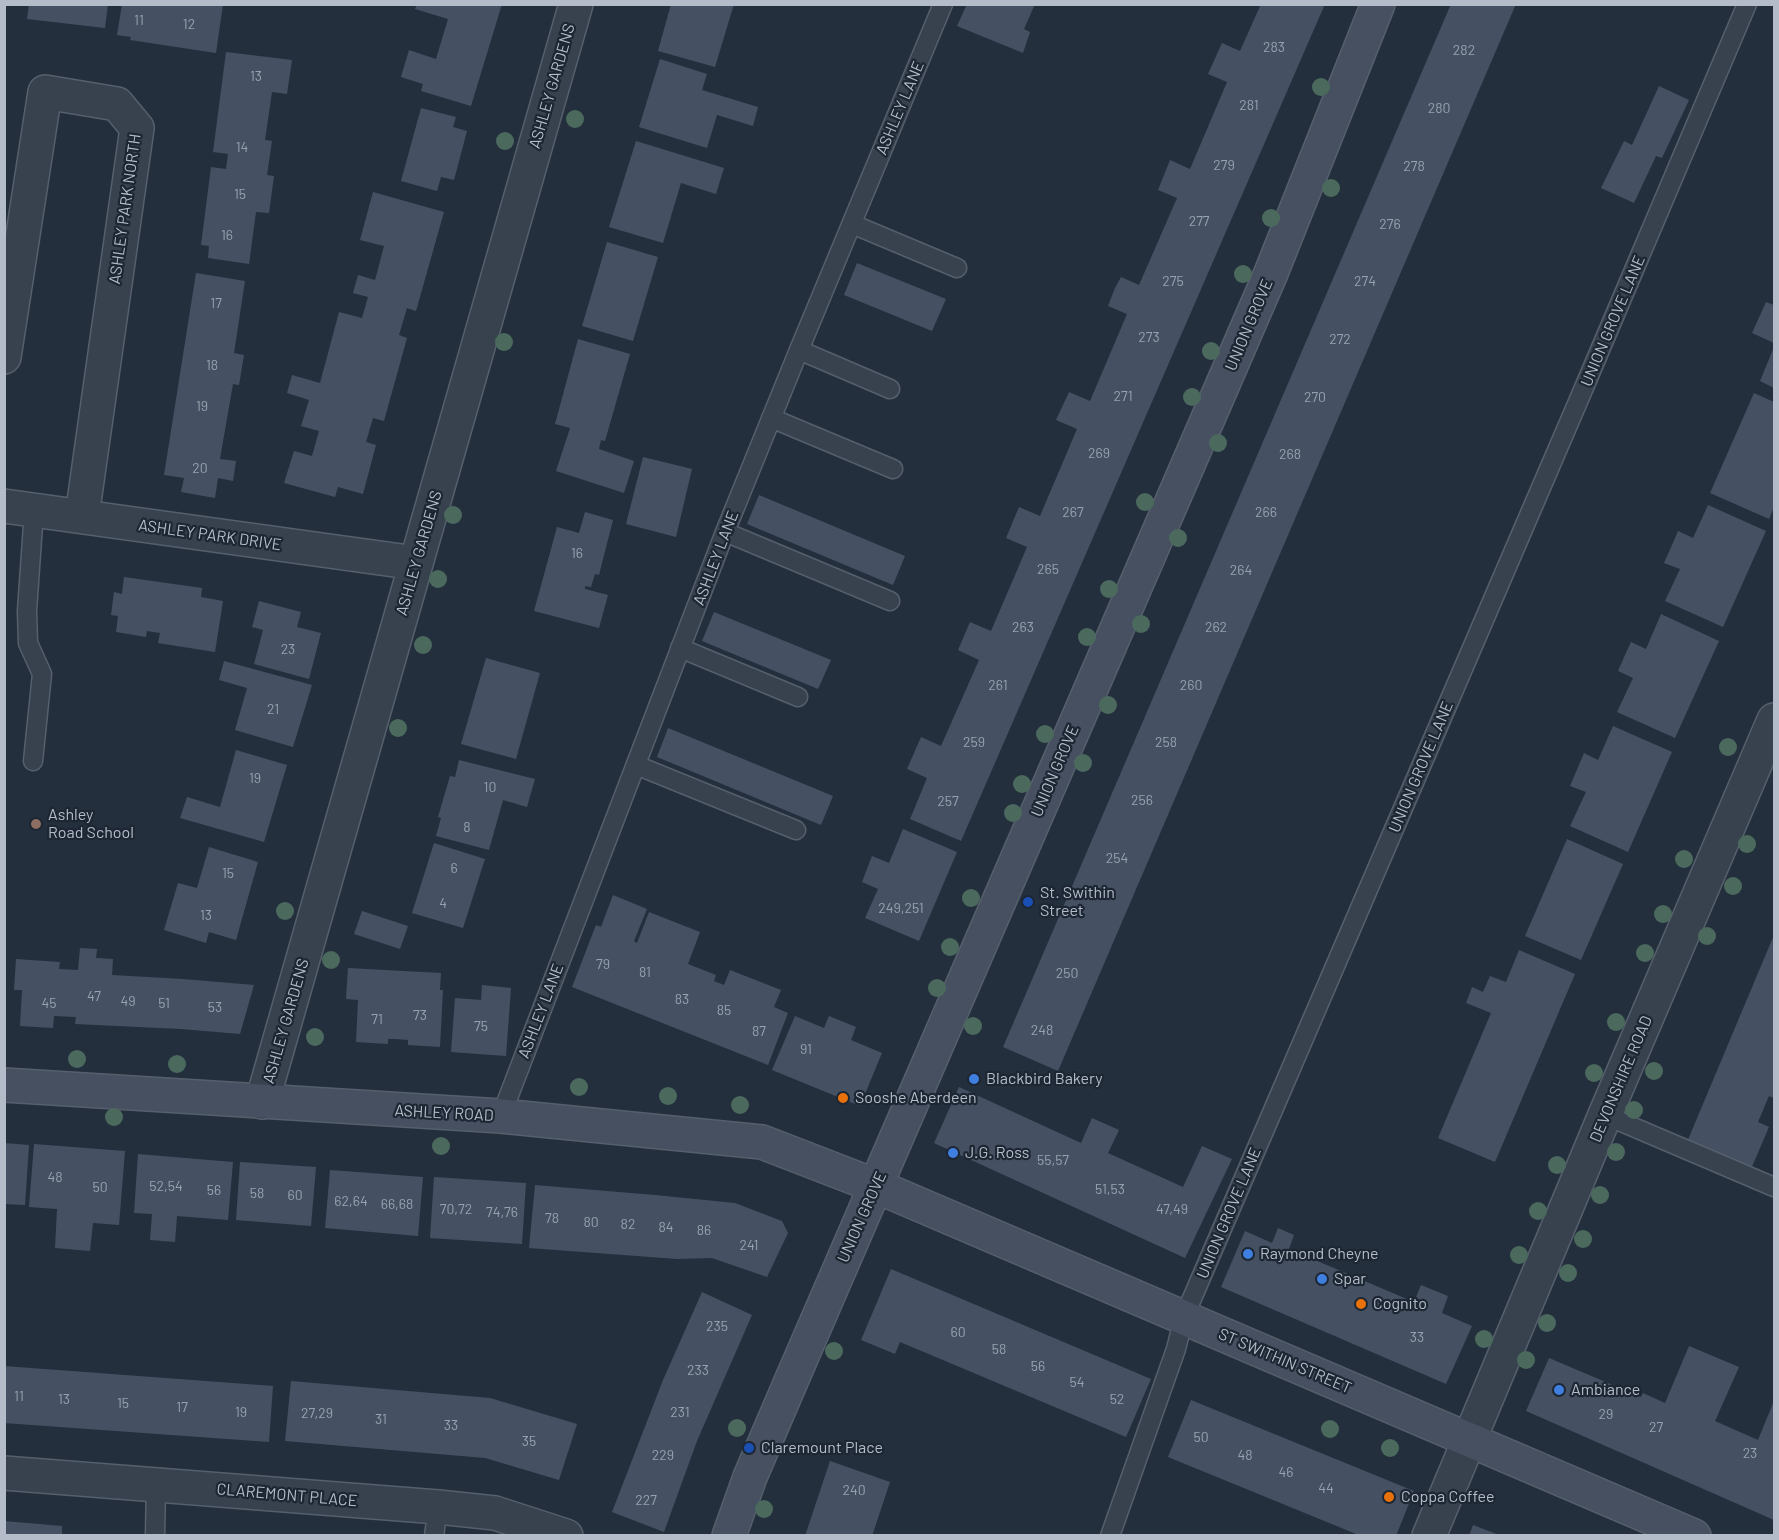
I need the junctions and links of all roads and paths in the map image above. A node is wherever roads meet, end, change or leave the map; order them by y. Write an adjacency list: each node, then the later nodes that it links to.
1 (576, 4): 15 (street, ASHLEY GARDENS)
2 (943, 4): 5 (lane, ASHLEY LANE)
3 (1378, 4): 27 (street, UNION GROVE)
4 (1747, 4): 29 (lane, UNION GROVE LANE)
5 (852, 225): 6 (lane); 7 (lane, ASHLEY LANE)
6 (957, 268)
7 (799, 350): 9 (lane); 10 (lane, ASHLEY LANE)
8 (4, 357): 13 (street, ASHLEY PARK NORTH)
9 (890, 389)
10 (771, 418): 11 (lane); 14 (lane, ASHLEY LANE)
11 (893, 469)
12 (19, 508): 13 (street, ASHLEY PARK DRIVE); 20 (lane)
13 (82, 516): 15 (street, ASHLEY PARK DRIVE)
14 (725, 532): 16 (lane); 17 (lane, ASHLEY LANE)
15 (416, 563): 24 (street, ASHLEY GARDENS)
16 (890, 602)
17 (681, 648): 18 (lane); 21 (lane, ASHLEY LANE)
18 (798, 697)
19 (1774, 720): 25 (street, DEVONSHIRE ROAD)
20 (33, 761)
21 (636, 765): 22 (lane); 26 (lane, ASHLEY LANE)
22 (796, 830)
23 (4, 1085): 24 (street, ASHLEY ROAD)
24 (262, 1102): 26 (street, ASHLEY ROAD)
25 (1605, 1115): 28 (lane); 30 (street, DEVONSHIRE ROAD)
26 (501, 1116): 27 (street, ASHLEY ROAD)
27 (876, 1186): 29 (street, ST SWITHIN STREET); 36 (street, UNION GROVE)
28 (1774, 1187)
29 (1184, 1317): 30 (street, ST SWITHIN STREET); 37 (lane, UNION GROVE LANE)
30 (1469, 1440): 38 (street, DEVONSHIRE ROAD); 39 (street, ST SWITHIN STREET)
31 (4, 1473): 32 (street, CLAREMONT PLACE)
32 (156, 1484): 33 (street, CLAREMONT PLACE); 34 (lane)
33 (436, 1521): 35 (street, CLAREMONT PLACE)
34 (154, 1536)
35 (566, 1536)
36 (729, 1536)
37 (1110, 1536)
38 (1429, 1536)
39 (1694, 1536)

